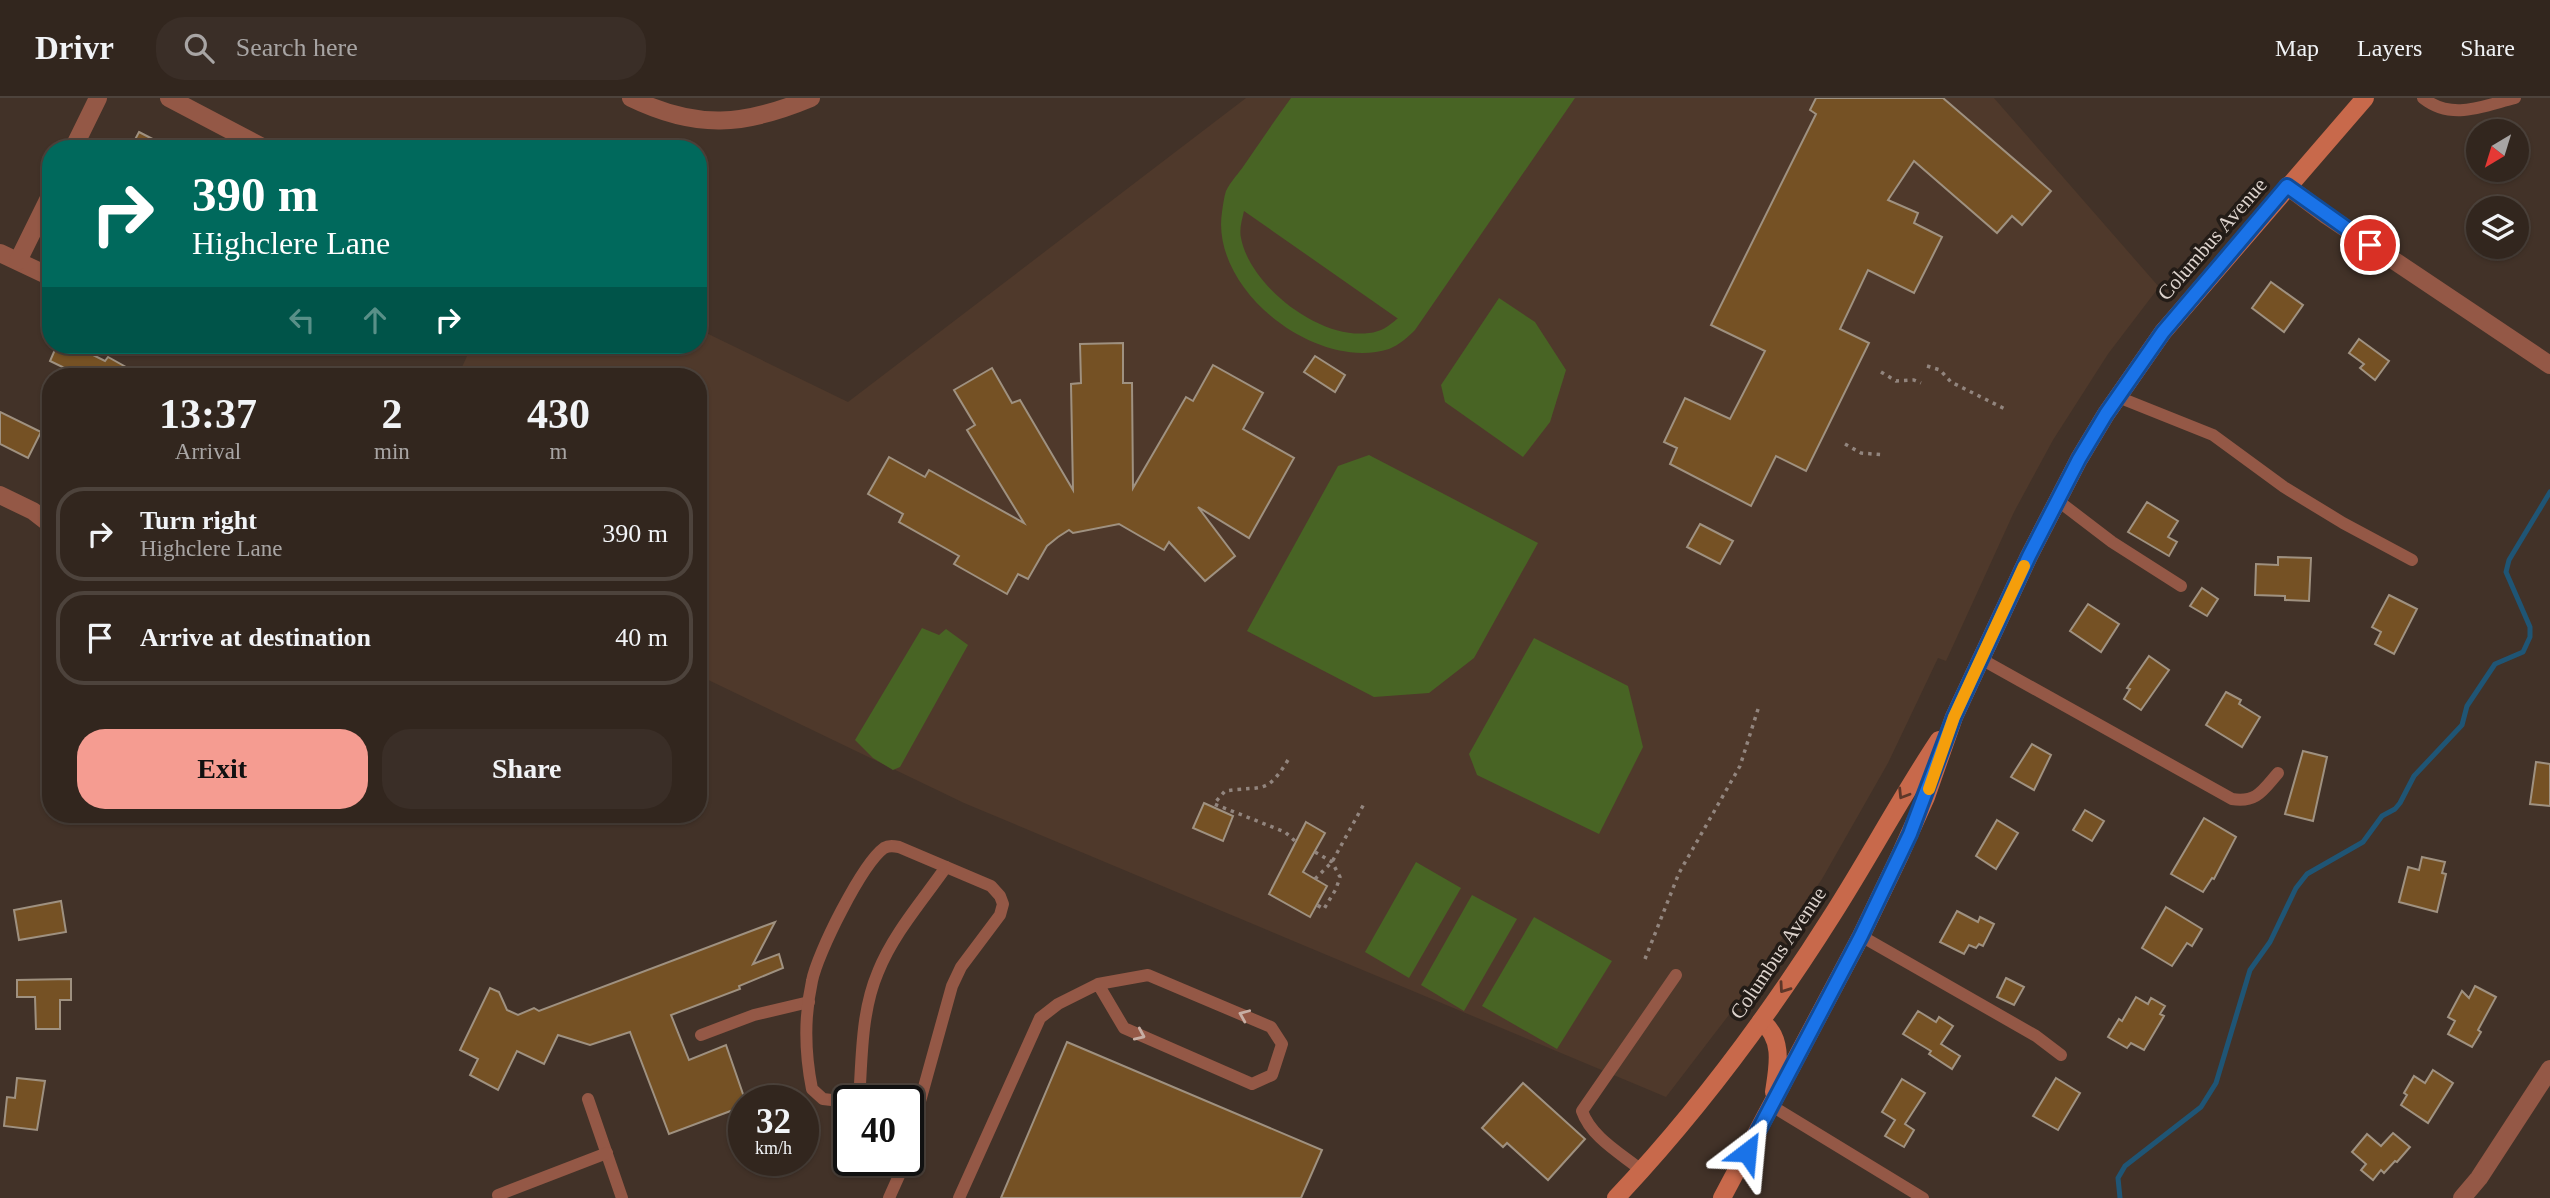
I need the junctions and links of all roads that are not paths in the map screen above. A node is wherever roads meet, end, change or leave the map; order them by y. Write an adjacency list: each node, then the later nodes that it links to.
1 (98, 98): 8 (street)
2 (169, 98): 9 (street)
3 (631, 98): 4 (street)
4 (811, 98)
5 (2365, 98): 10 (street, Columbus Avenue)
6 (2423, 98): 7 (lane)
7 (2515, 98)
8 (77, 140)
9 (249, 140)
10 (2287, 186): 15 (street); 16 (street, Columbus Avenue)
11 (42, 212): 13 (street)
12 (0, 253): 13 (street)
13 (18, 261): 14 (street)
14 (42, 273)
15 (2550, 365)
16 (2118, 397): 18 (street, Columbus Avenue); 20 (lane)
17 (0, 495): 19 (street)
18 (2057, 500): 21 (lane); 22 (street, Columbus Avenue)
19 (42, 518)
20 (2412, 560)
21 (2182, 586)
22 (1981, 659): 23 (street, Columbus Avenue); 24 (lane)
23 (1954, 717): 26 (street, Columbus Avenue); 30 (street, Columbus Avenue, one-way to 30)
24 (2278, 773)
25 (946, 867): 29 (lane); 34 (lane); 35 (lane)
26 (1861, 936): 32 (lane); 38 (street, Columbus Avenue)
27 (1676, 975): 40 (lane)
28 (1098, 984): 28 (lane, one-way to 28); 45 (lane)
29 (809, 1002): 31 (lane); 37 (lane)
30 (1760, 1021): 38 (street); 40 (street, Columbus Avenue)
31 (701, 1035)
32 (2061, 1055)
33 (2550, 1069): 49 (street)
34 (860, 1085)
35 (921, 1085)
36 (588, 1098): 39 (lane)
37 (833, 1100)
38 (1772, 1106): 47 (street, Columbus Avenue); 48 (lane)
39 (607, 1153): 42 (lane); 43 (lane)
40 (1641, 1170): 46 (street, Columbus Avenue)
41 (899, 1176): 44 (lane)
42 (498, 1195)
43 (622, 1198)
44 (889, 1198)
45 (959, 1198)
46 (1616, 1198)
47 (1722, 1198)
48 (1923, 1198)
49 (2462, 1198)

